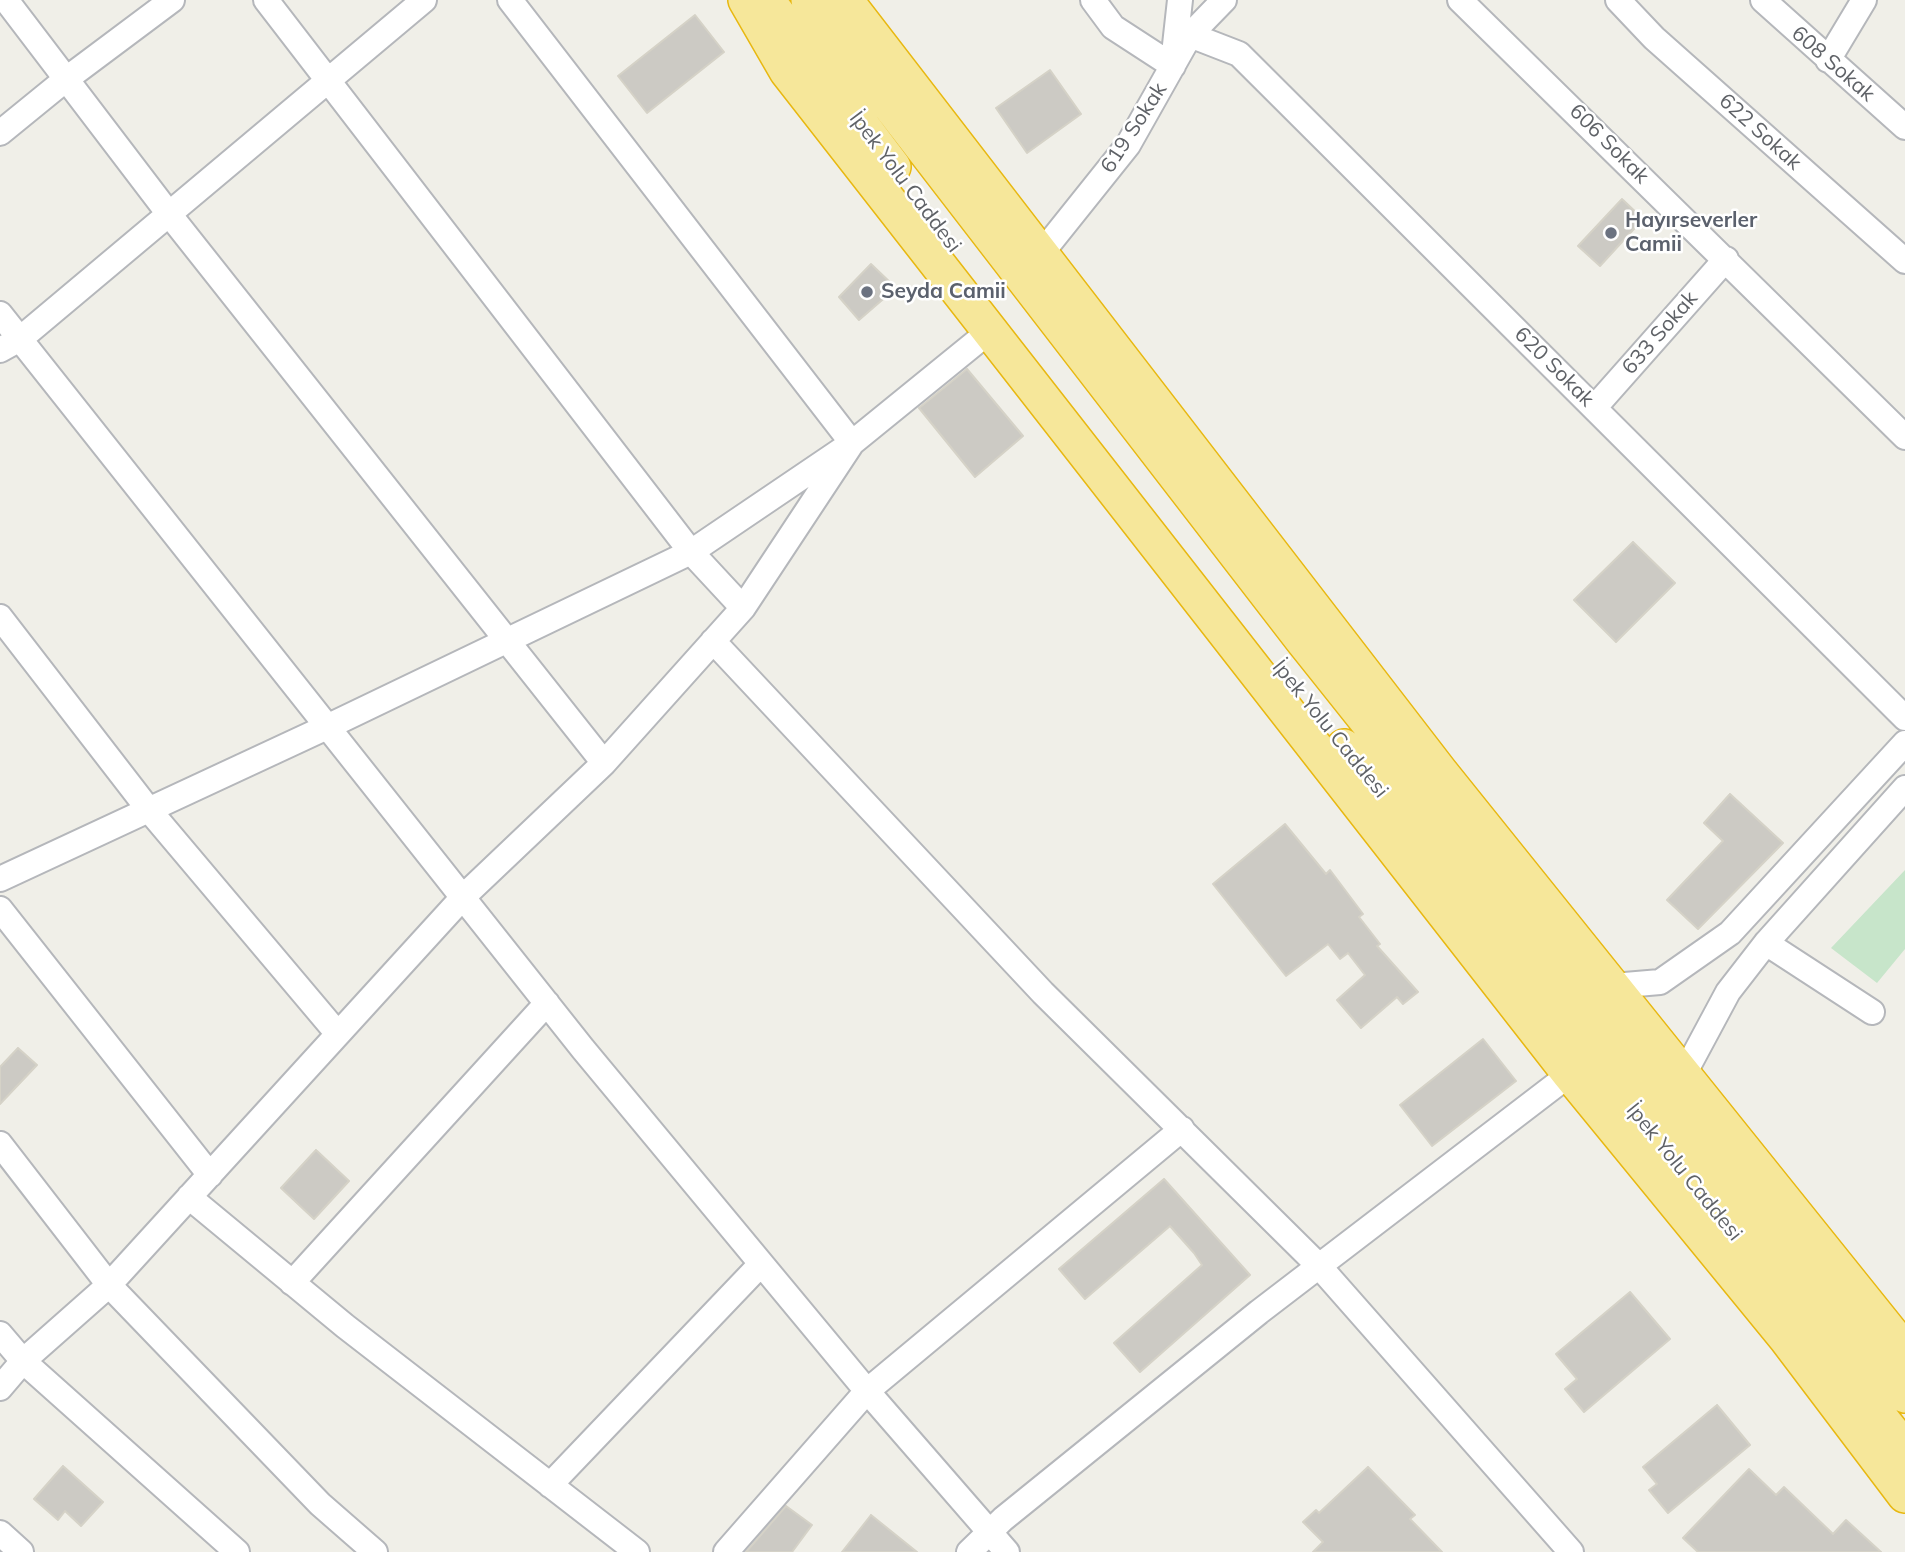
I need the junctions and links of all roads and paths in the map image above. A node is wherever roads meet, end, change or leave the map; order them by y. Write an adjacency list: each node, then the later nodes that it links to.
1 (6, 0): 20 (street)
2 (172, 0): 20 (street)
3 (266, 0): 21 (street)
4 (424, 0): 21 (street)
5 (510, 0): 33 (street)
6 (746, 0): 29 (highway)
7 (766, 0): 69 (highway, İpek Yolu Caddesi)
8 (809, 0): 68 (highway, İpek Yolu Caddesi)
9 (845, 0): 25 (highway)
10 (1093, 0): 19 (street)
11 (1180, 0): 19 (street)
12 (1224, 0): 17 (street, 619 Sokak)
13 (1460, 0): 26 (street, 606 Sokak)
14 (1618, 0): 27 (street, 622 Sokak)
15 (1763, 0): 18 (street, 608 Sokak)
16 (1864, 0): 18 (street)
17 (1190, 35): 19 (street, 619 Sokak); 31 (street, 620 Sokak)
18 (1828, 60): 22 (street, 608 Sokak)
19 (1173, 66): 25 (street, 619 Sokak)
20 (65, 79): 23 (street); 24 (street)
21 (330, 79): 24 (street); 34 (street)
22 (1905, 127)
23 (0, 133)
24 (169, 214): 30 (street); 37 (street)
25 (1040, 254): 49 (highway)
26 (1726, 259): 31 (street, 633 Sokak); 32 (street, 606 Sokak)
27 (1905, 261)
28 (0, 314): 30 (street)
29 (991, 330): 33 (street); 53 (highway)
30 (10, 345): 40 (street)
31 (1595, 407): 39 (street, 620 Sokak)
32 (1905, 437)
33 (852, 443): 34 (street); 35 (street)
34 (691, 552): 35 (street); 37 (street)
35 (743, 608): 38 (street)
36 (0, 617): 44 (street)
37 (506, 641): 40 (street); 42 (street)
38 (713, 641): 42 (street); 55 (street)
39 (1905, 718)
40 (329, 726): 44 (street); 46 (street)
41 (1905, 743): 49 (street)
42 (604, 763): 46 (street)
43 (1905, 788): 48 (street)
44 (149, 810): 45 (street); 52 (street)
45 (0, 879)
46 (464, 896): 50 (street); 52 (street)
47 (0, 909): 57 (street)
48 (1766, 943): 51 (street); 54 (street)
49 (1614, 986): 54 (highway)
50 (547, 1003): 59 (street); 61 (street)
51 (1872, 1012)
52 (338, 1034): 57 (street)
53 (1570, 1074): 60 (street); 71 (highway)
54 (1684, 1074): 64 (highway)
55 (1182, 1129): 60 (street); 67 (street)
56 (0, 1144): 62 (street)
57 (209, 1175): 58 (street)
58 (189, 1197): 61 (street); 62 (street)
59 (761, 1264): 67 (street); 70 (street)
60 (1320, 1266): 73 (street); 81 (street)
61 (292, 1283): 70 (street)
62 (109, 1285): 65 (street); 76 (street)
63 (0, 1334): 65 (street)
64 (1905, 1350)
65 (23, 1360): 66 (street); 75 (street)
66 (0, 1388)
67 (866, 1391): 73 (street); 78 (street)
68 (1905, 1395)
69 (1905, 1449)
70 (550, 1485): 77 (street)
71 (1905, 1495)
72 (0, 1533): 74 (street)
73 (988, 1533): 79 (street); 80 (street)
74 (21, 1552)
75 (237, 1552)
76 (375, 1552)
77 (637, 1552)
78 (726, 1552)
79 (969, 1552)
80 (1007, 1552)
81 (1571, 1552)

